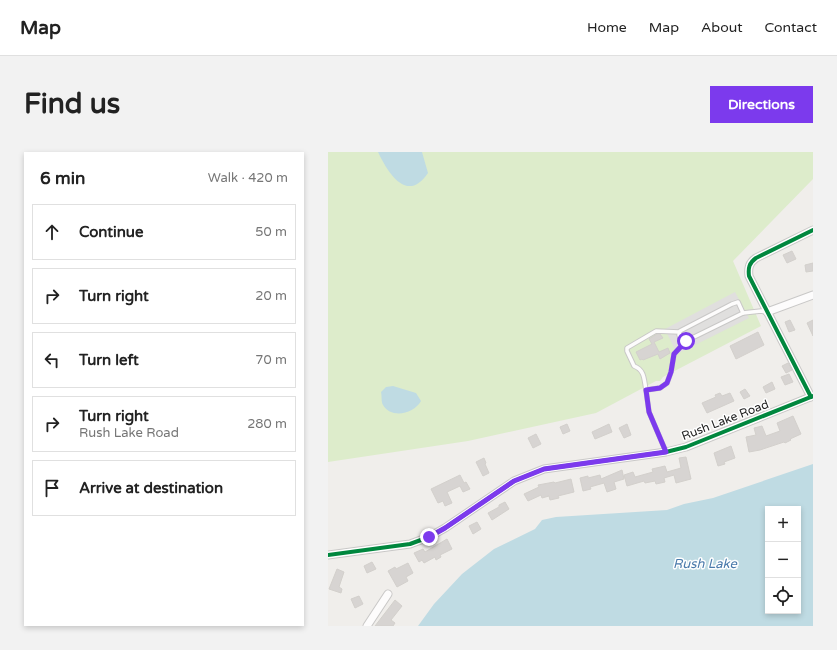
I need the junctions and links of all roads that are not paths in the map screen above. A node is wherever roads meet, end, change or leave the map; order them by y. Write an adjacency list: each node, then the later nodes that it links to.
1 (813, 230): 3 (street)
2 (813, 295): 3 (street)
3 (768, 312): 4 (lane); 8 (street)
4 (743, 313): 5 (lane); 6 (lane)
5 (679, 332): 6 (lane); 7 (lane)
6 (683, 344): 7 (lane)
7 (646, 390): 9 (lane)
8 (812, 396): 9 (street, Rush Lake Road)
9 (666, 452): 10 (street, Rush Lake Road)
10 (328, 555)
11 (388, 594): 12 (street)
12 (367, 626)

